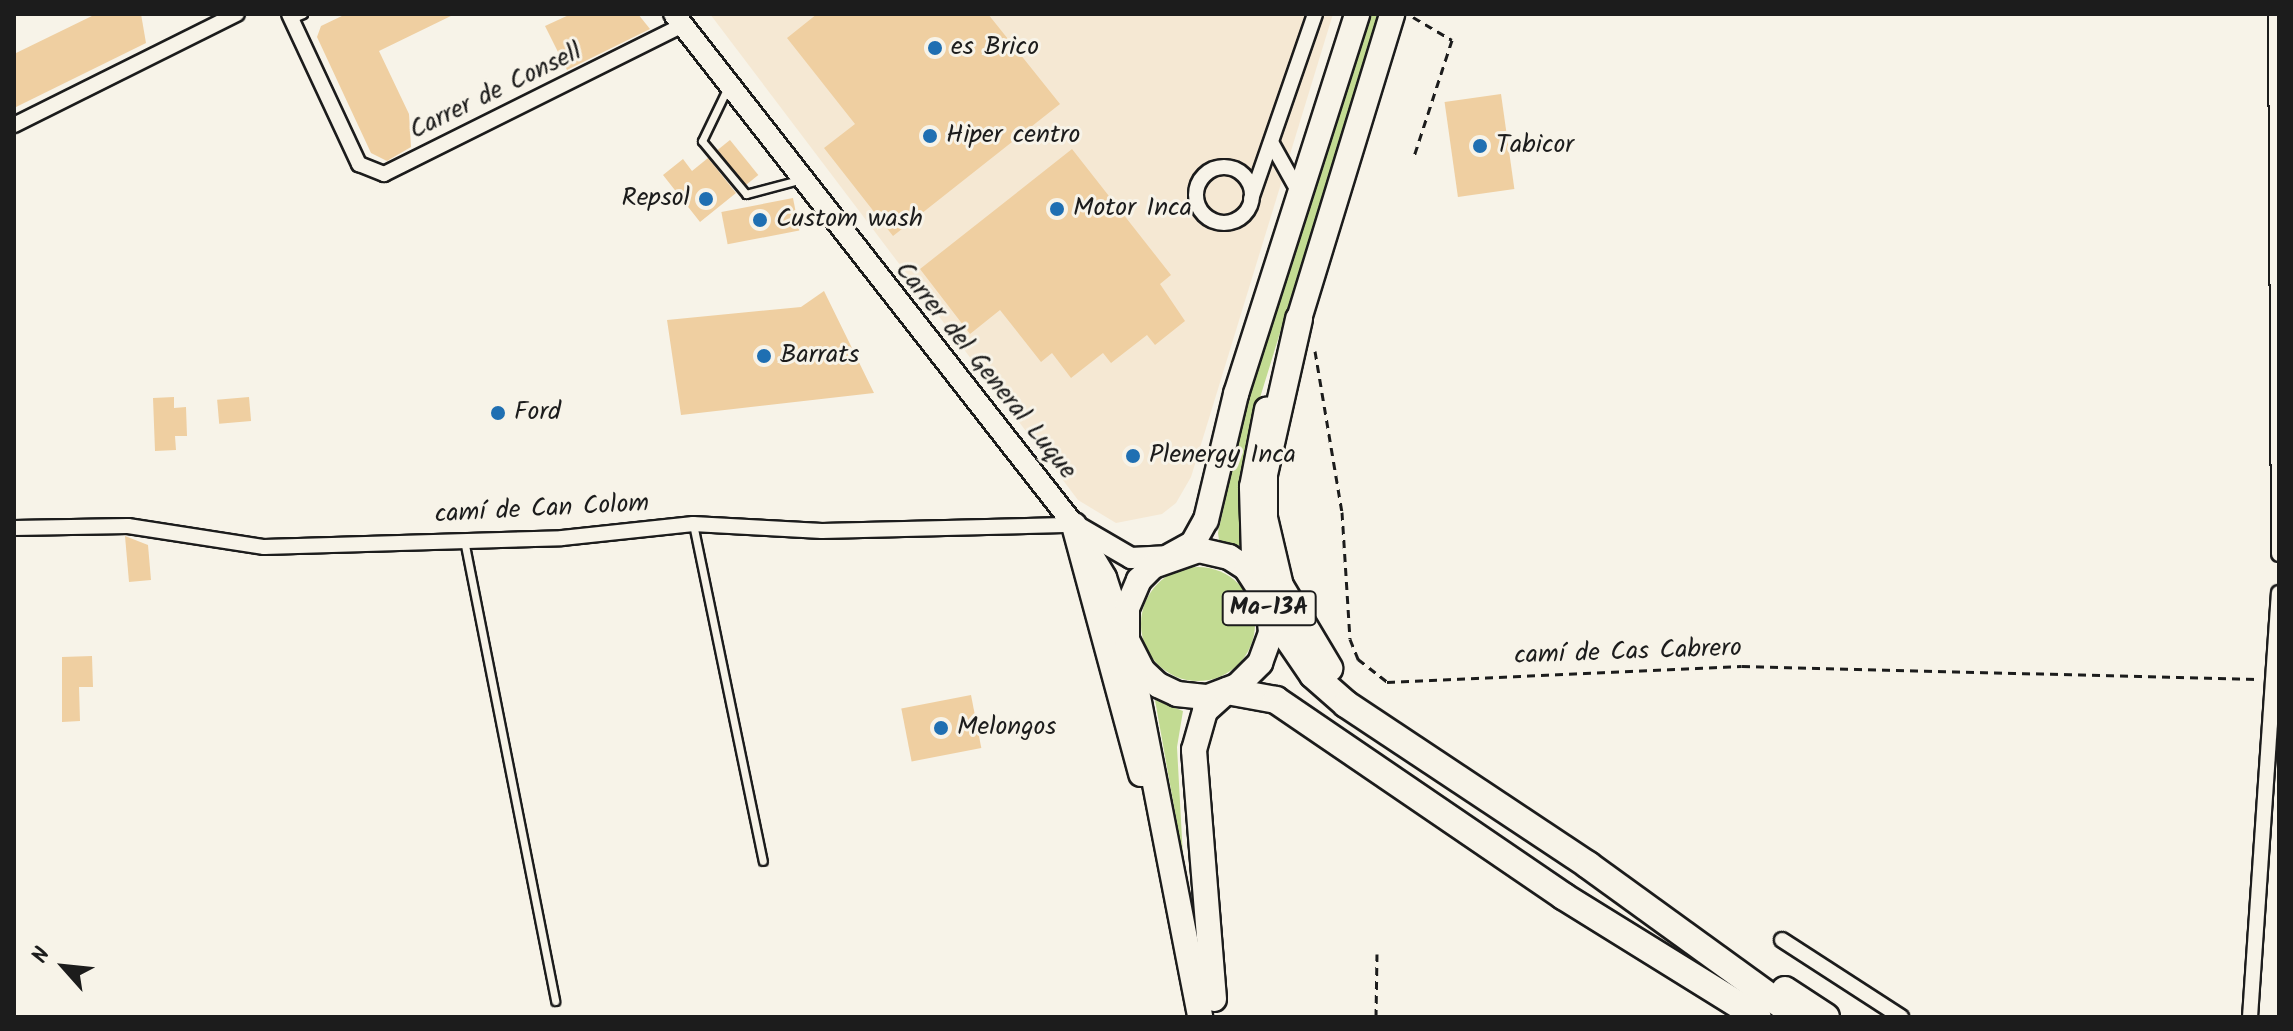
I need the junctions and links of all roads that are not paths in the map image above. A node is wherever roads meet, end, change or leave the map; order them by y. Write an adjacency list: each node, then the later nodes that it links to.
1 (237, 14): 9 (street)
2 (1315, 14): 10 (street)
3 (1357, 14): 13 (main road)
4 (1392, 14): 15 (main road, Ma-13A)
5 (2276, 14): 20 (street)
6 (294, 16): 7 (street, Carrer de Consell)
7 (678, 20): 8 (main road, Carrer del General Luque)
8 (729, 85): 12 (main road, Carrer del General Luque); 12 (lane)
9 (14, 125)
10 (1272, 144): 11 (street); 13 (street); 14 (street)
11 (1227, 167): 14 (street); 14 (street)
12 (801, 179): 17 (main road, Carrer del General Luque)
13 (1300, 194): 21 (main road)
14 (1251, 199)
15 (1299, 319): 23 (main road, Ma-13A); 26 (highway)
16 (693, 524): 17 (street, camí de Can Colom); 19 (street, camí de Can Colom); 27 (lane)
17 (1074, 525): 21 (main road, Carrer del General Luque); 24 (main road); 32 (main road)
18 (14, 528): 19 (street, camí de Can Colom)
19 (464, 540): 31 (lane)
20 (2279, 554)
21 (1170, 556): 23 (main road, Ma-13A); 24 (main road)
22 (2279, 593): 39 (street)
23 (1267, 602): 25 (main road, Ma-13A); 26 (highway)
24 (1127, 640): 25 (main road); 32 (main road)
25 (1227, 691): 29 (highway); 33 (main road, Ma-13A)
26 (1441, 764): 28 (highway)
27 (763, 861)
28 (1588, 865): 36 (highway); 37 (highway)
29 (1563, 896): 34 (highway); 35 (highway)
30 (1782, 940): 38 (street)
31 (555, 1001)
32 (1198, 1017)
33 (1216, 1017)
34 (1725, 1017)
35 (1758, 1017)
36 (1798, 1017)
37 (1826, 1017)
38 (1901, 1017)
39 (2250, 1017)

